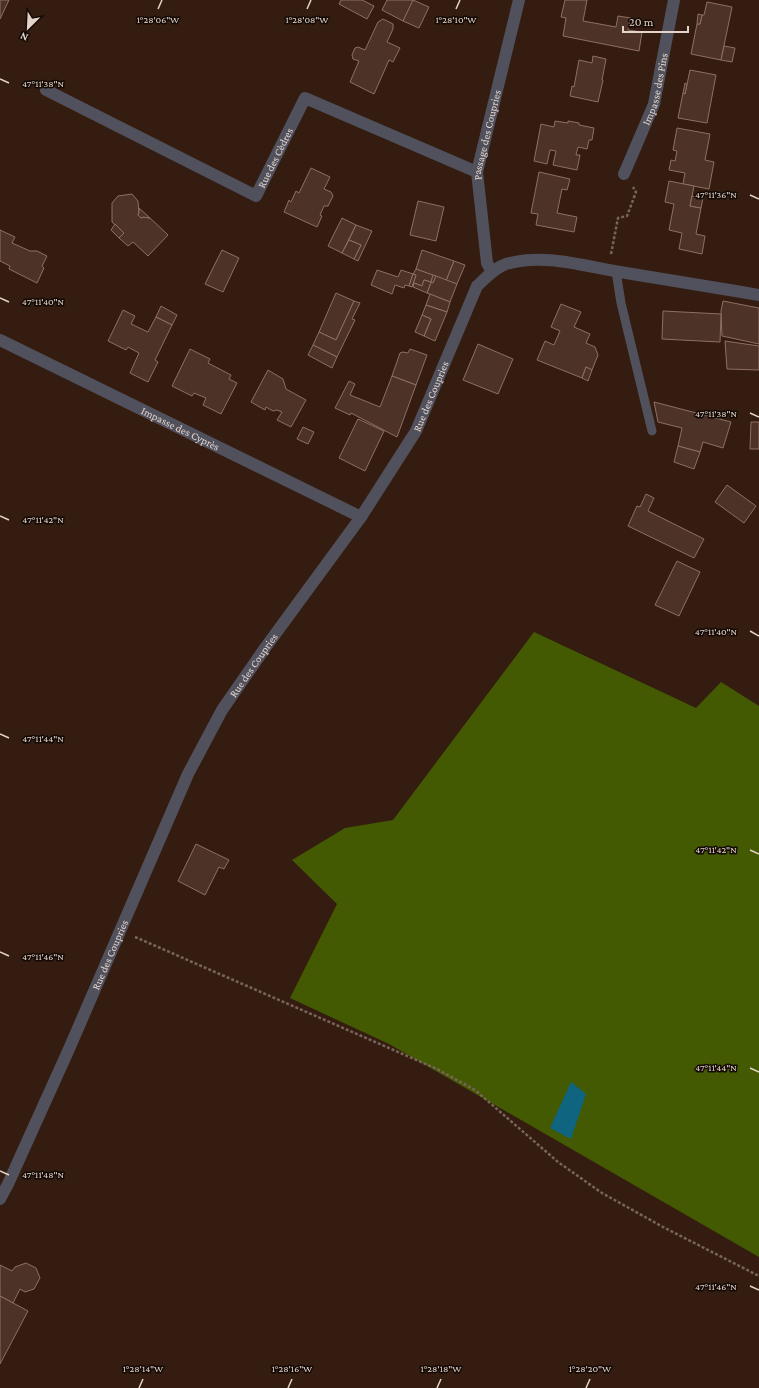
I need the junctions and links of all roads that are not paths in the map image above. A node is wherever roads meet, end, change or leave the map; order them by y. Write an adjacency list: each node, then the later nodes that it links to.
1 (519, 0): 4 (street, Passage des Coupries)
2 (674, 0): 5 (street, Impasse des Pins)
3 (46, 90): 4 (street, Rue des Cèdres)
4 (477, 172): 7 (street, Passage des Coupries)
5 (624, 174)
6 (616, 271): 7 (street, Rue des Coupries); 8 (street, Rue des Coupries); 10 (lane)
7 (492, 272): 11 (street, Rue des Coupries)
8 (759, 295)
9 (0, 340): 11 (street, Impasse des Cyprès)
10 (652, 431)
11 (361, 517): 12 (street, Rue des Coupries)
12 (0, 1199)

